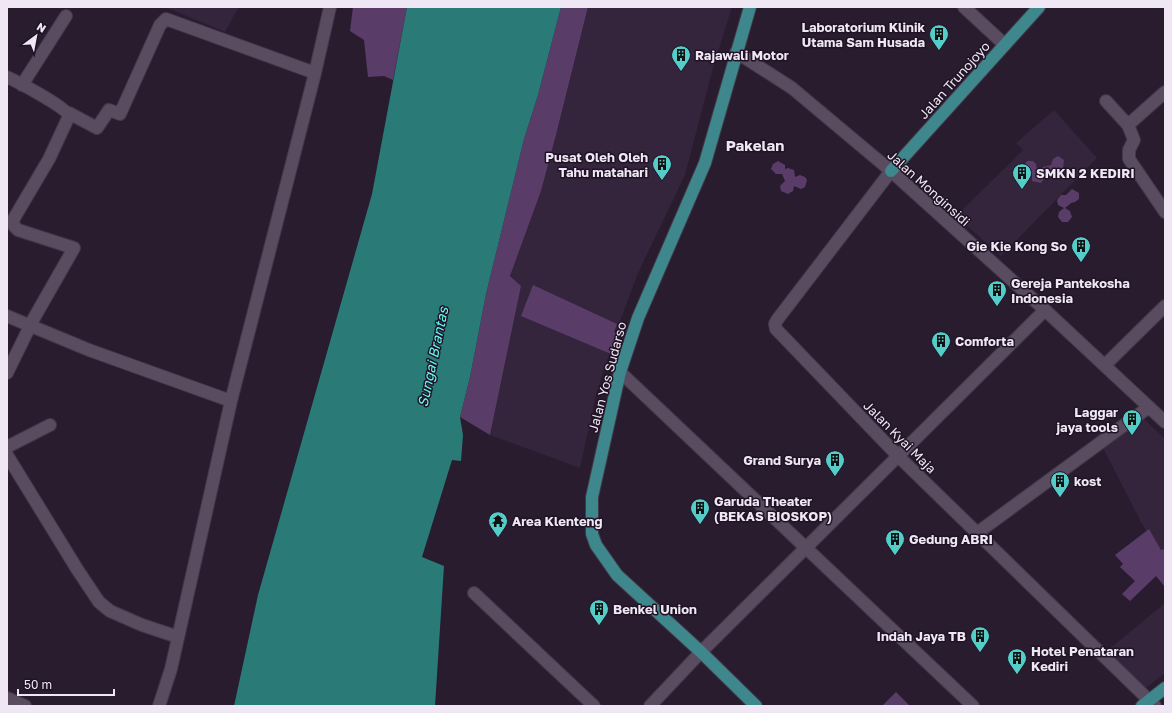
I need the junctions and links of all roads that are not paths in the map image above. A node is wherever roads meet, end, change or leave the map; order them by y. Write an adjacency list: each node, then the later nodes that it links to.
1 (330, 7): 8 (street)
2 (750, 7): 7 (main road, Jalan Yos Sudarso)
3 (964, 7): 6 (street)
4 (1036, 8): 6 (main road, Jalan Trunojoyo)
5 (66, 16): 10 (street)
6 (1005, 45): 15 (main road, Jalan Trunojoyo)
7 (736, 52): 15 (street, Jalan Monginsidi); 22 (main road, Jalan Yos Sudarso)
8 (316, 73): 13 (street); 24 (street)
9 (7, 77): 10 (street)
10 (22, 84): 13 (street)
11 (1165, 92): 14 (street)
12 (1106, 101): 14 (street)
13 (68, 114): 20 (street)
14 (1128, 125): 16 (street)
15 (891, 171): 18 (street, Jalan Monginsidi); 30 (street, Jalan Kyai Maja)
16 (1165, 212)
17 (1165, 306): 21 (street)
18 (1045, 310): 21 (street, Jalan Monginsidi); 30 (street)
19 (7, 316): 20 (street)
20 (30, 326): 23 (street); 24 (street)
21 (1105, 365): 25 (street, Jalan Monginsidi)
22 (620, 372): 32 (street); 35 (main road, Jalan Yos Sudarso)
23 (7, 373)
24 (232, 401): 34 (street)
25 (1149, 407): 26 (street, Jalan Monginsidi); 31 (street)
26 (1165, 422)
27 (50, 425): 28 (street)
28 (7, 446)
29 (7, 455): 34 (street)
30 (898, 456): 31 (street, Jalan Kyai Maja); 32 (street)
31 (977, 533): 38 (street, Jalan Kyai Maja)
32 (808, 548): 35 (street); 44 (street)
33 (474, 594): 41 (street)
34 (178, 637): 40 (street)
35 (701, 652): 42 (street); 43 (main road, Jalan Yos Sudarso)
36 (1165, 688): 38 (main road)
37 (7, 698): 39 (street)
38 (1149, 704)
39 (25, 706)
40 (159, 706)
41 (594, 706)
42 (650, 706)
43 (756, 706)
44 (973, 706)

